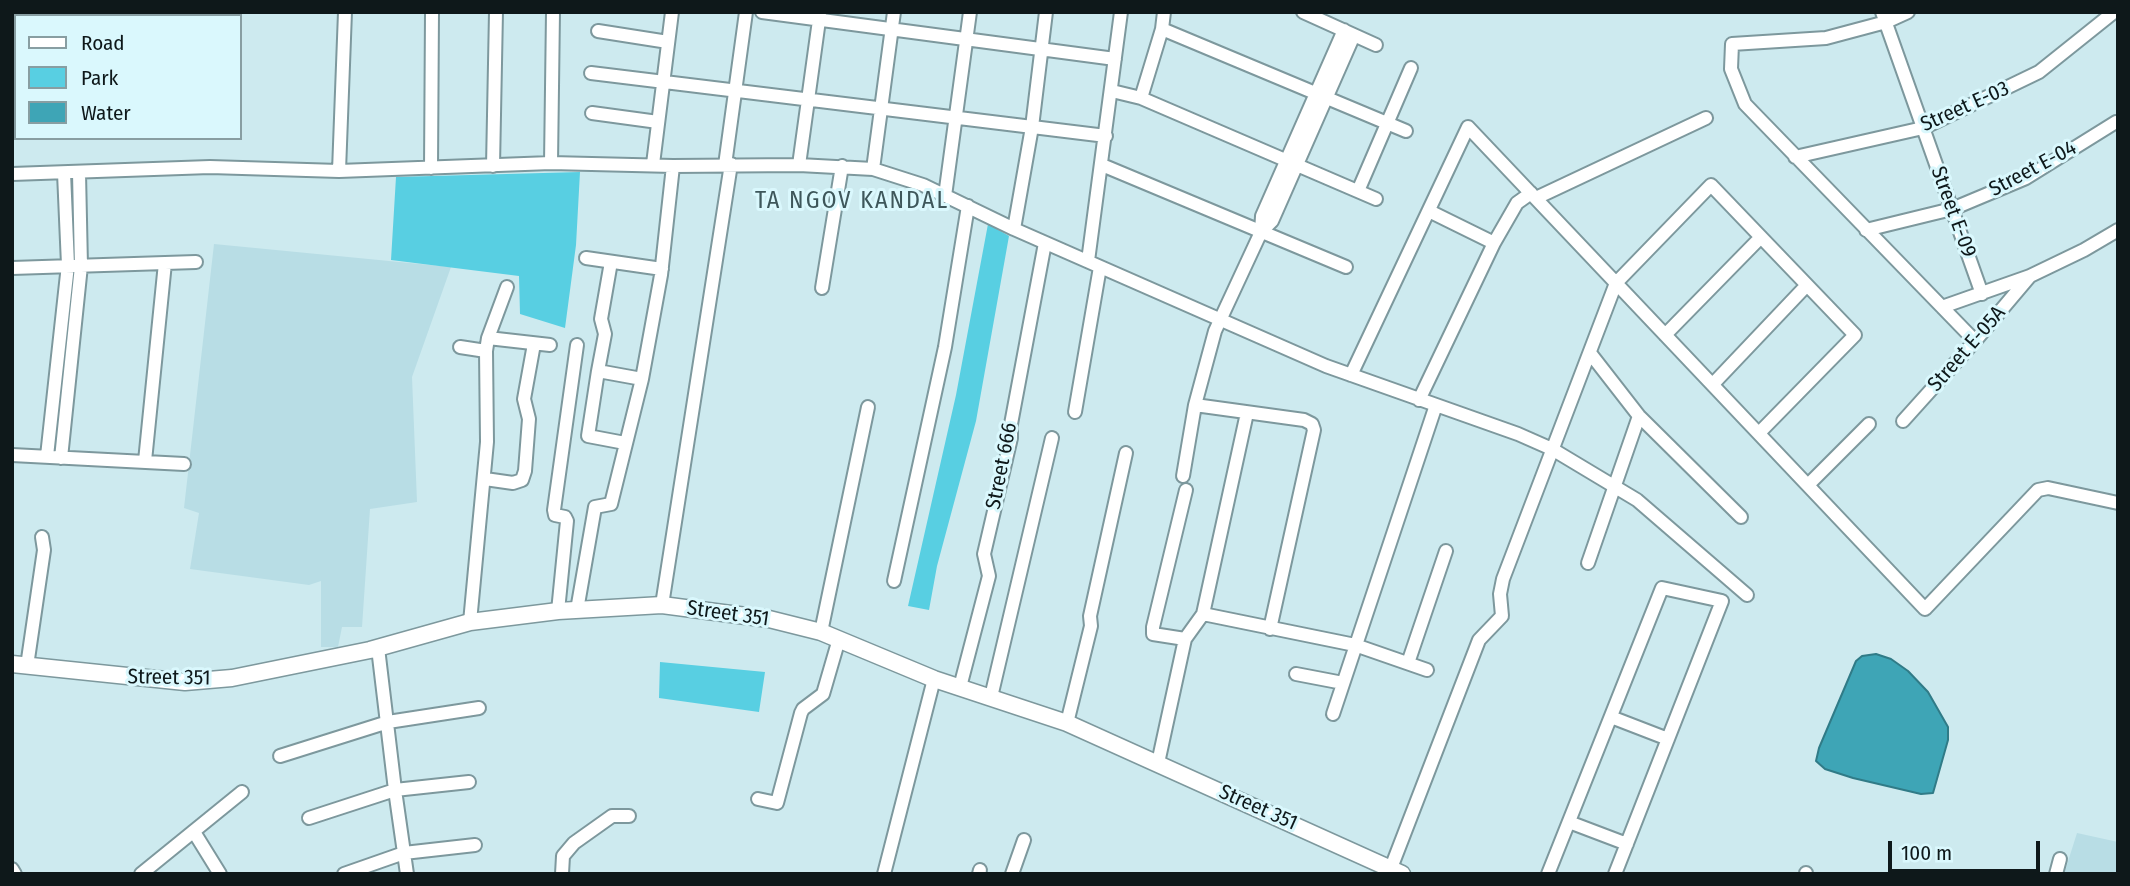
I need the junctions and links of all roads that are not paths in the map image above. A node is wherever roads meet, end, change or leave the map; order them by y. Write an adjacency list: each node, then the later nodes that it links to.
1 (345, 12): 58 (street)
2 (432, 12): 56 (street)
3 (496, 12): 53 (street)
4 (553, 12): 48 (street)
5 (671, 12): 23 (street)
6 (746, 12): 30 (street)
7 (762, 12): 16 (street)
8 (894, 12): 18 (street)
9 (970, 12): 22 (street)
10 (1046, 12): 25 (street)
11 (1121, 12): 26 (street)
12 (1164, 12): 19 (street)
13 (1303, 12): 21 (street)
14 (1908, 12): 17 (street)
15 (2114, 12): 43 (street, Street E-03)
16 (819, 16): 18 (street); 34 (street)
17 (1884, 17): 43 (street, Street E-09); 46 (street)
18 (892, 28): 22 (street); 35 (street)
19 (1161, 29): 32 (street); 33 (street)
20 (598, 31): 23 (street)
21 (1349, 33): 24 (street); 32 (street)
22 (966, 38): 25 (street); 37 (street)
23 (668, 42): 29 (street)
24 (1376, 45)
25 (1041, 49): 26 (street); 42 (street)
26 (1115, 59): 31 (street)
27 (1411, 68): 41 (street)
28 (591, 73): 29 (street)
29 (663, 82): 30 (street); 39 (street)
30 (736, 91): 34 (street); 50 (street)
31 (1112, 91): 33 (street); 45 (street)
32 (1321, 96): 41 (street); 47 (street)
33 (1141, 98): 47 (street)
34 (809, 100): 35 (street); 51 (street)
35 (881, 109): 37 (street); 57 (street)
36 (592, 114): 39 (street)
37 (956, 118): 42 (street); 63 (street)
38 (1706, 118): 64 (street)
39 (658, 122): 49 (street)
40 (2116, 122): 67 (street, Street E-04)
41 (1387, 124): 44 (street); 62 (street)
42 (1032, 127): 45 (street); 69 (street)
43 (1923, 128): 46 (street, Street E-03); 67 (street, Street E-09)
44 (1406, 131)
45 (1106, 136): 52 (street)
46 (1795, 157): 70 (street)
47 (1292, 162): 62 (street); 72 (street)
48 (551, 163): 49 (street); 53 (street)
49 (653, 164): 54 (street)
50 (728, 164): 51 (street); 54 (street); 136 (street)
51 (799, 165): 55 (street)
52 (1102, 165): 72 (street); 80 (street)
53 (493, 166): 56 (street)
54 (673, 166): 84 (street)
55 (842, 166): 57 (street); 89 (street)
56 (431, 168): 58 (street)
57 (873, 169): 63 (street)
58 (339, 171): 60 (street)
59 (64, 173): 60 (street); 61 (street); 81 (street)
60 (79, 173): 81 (street)
61 (12, 174)
62 (1358, 191): 65 (street)
63 (945, 196): 66 (street)
64 (1533, 196): 68 (street); 75 (street); 86 (street)
65 (1376, 199)
66 (968, 206): 69 (street); 134 (street)
67 (1952, 209): 70 (street, Street E-04); 90 (street, Street E-09)
68 (1429, 211): 75 (street); 102 (street)
69 (1014, 229): 74 (street)
70 (1866, 230): 91 (street)
71 (2118, 230): 85 (street, Street E-05A)
72 (1261, 232): 82 (street); 92 (street)
73 (1760, 237): 86 (street); 87 (street); 93 (street)
74 (1045, 243): 80 (street); 153 (street, Street 666)
75 (1494, 243): 105 (street)
76 (586, 258): 78 (street)
77 (196, 262): 79 (street)
78 (611, 262): 84 (street); 101 (street)
79 (165, 263): 81 (street); 122 (street)
80 (1094, 264): 92 (street); 109 (street)
81 (75, 265): 83 (street); 120 (street); 121 (street)
82 (1346, 267)
83 (12, 268)
84 (662, 269): 103 (street)
85 (2030, 276): 90 (street, Street E-05A); 94 (street, Street E-05A)
86 (1616, 283): 93 (street); 100 (street)
87 (1807, 285): 104 (street); 114 (street)
88 (507, 287): 95 (street)
89 (822, 288)
90 (1982, 293): 91 (street, Street E-05A)
91 (1942, 307): 94 (street)
92 (1220, 318): 102 (street); 106 (street)
93 (1665, 335): 104 (street)
94 (1975, 341): 112 (street, Street E-05A)
95 (487, 344): 96 (street); 99 (street); 125 (street)
96 (534, 345): 97 (street); 125 (street)
97 (550, 345)
98 (577, 345): 138 (street)
99 (460, 347)
100 (1590, 353): 111 (street); 117 (street)
101 (598, 370): 103 (street); 116 (street)
102 (1351, 375): 105 (street)
103 (642, 379): 116 (street)
104 (1713, 384): 114 (street)
105 (1419, 400): 107 (street)
106 (1195, 405): 110 (street); 124 (street)
107 (1436, 405): 117 (street); 145 (street)
108 (868, 407): 142 (street)
109 (1075, 412)
110 (1247, 413): 139 (street); 141 (street)
111 (1639, 416): 126 (street); 130 (street)
112 (1903, 421)
113 (1868, 424): 127 (street)
114 (1760, 432): 127 (street)
115 (1052, 438): 154 (street)
116 (625, 443): 137 (street)
117 (1552, 449): 126 (street); 177 (street)
118 (1125, 453): 159 (street)
119 (12, 455): 120 (street)
120 (47, 456): 121 (street)
121 (61, 458): 122 (street)
122 (145, 461): 123 (street)
123 (184, 464)
124 (1183, 476)
125 (485, 479): 140 (street)
126 (1613, 485): 133 (street); 135 (street)
127 (1808, 485): 129 (street)
128 (1186, 490): 144 (street)
129 (2118, 503)
130 (1741, 517)
131 (41, 537): 148 (street)
132 (1446, 551): 147 (street)
133 (1588, 563)
134 (894, 581)
135 (1747, 595)
136 (662, 605): 137 (street, Street 351); 142 (street, Street 351)
137 (577, 610): 138 (street, Street 351)
138 (558, 611): 140 (street, Street 351)
139 (1203, 614): 141 (street); 144 (street)
140 (470, 622): 146 (street, Street 351)
141 (1270, 629): 145 (street)
142 (821, 632): 143 (street, Street 351)
143 (839, 639): 151 (street, Street 351); 166 (street)
144 (1185, 639): 162 (street)
145 (1355, 645): 147 (street); 152 (street)
146 (374, 649): 148 (street, Street 351); 158 (street)
147 (1408, 663): 149 (street)
148 (16, 666)
149 (1427, 670)
150 (1296, 674): 152 (street)
151 (934, 679): 153 (street, Street 351); 184 (street)
152 (1343, 683): 156 (street)
153 (960, 687): 154 (street, Street 351)
154 (991, 697): 159 (street, Street 351)
155 (479, 708): 158 (street)
156 (1333, 714)
157 (1611, 717): 160 (street); 160 (street); 169 (street)
158 (388, 722): 161 (street); 164 (street)
159 (1067, 723): 162 (street, Street 351)
160 (1668, 739): 172 (street)
161 (280, 756)
162 (1158, 763): 177 (street, Street 351)
163 (469, 782): 164 (street)
164 (395, 790): 168 (street); 174 (street)
165 (242, 792): 170 (street)
166 (758, 799)
167 (629, 816): 183 (street)
168 (309, 818)
169 (1569, 822): 172 (street); 186 (street)
170 (194, 832): 179 (street); 180 (street)
171 (1024, 840): 185 (street)
172 (1627, 844): 187 (street)
173 (475, 845): 174 (street)
174 (404, 853): 181 (street); 182 (street)
175 (2060, 859): 188 (street)
176 (12, 869): 178 (street)
177 (1396, 871)
178 (15, 874)
179 (141, 874)
180 (220, 874)
181 (344, 874)
182 (407, 874)
183 (562, 874)
184 (884, 874)
185 (1012, 874)
186 (1548, 874)
187 (1615, 874)
188 (2056, 874)

